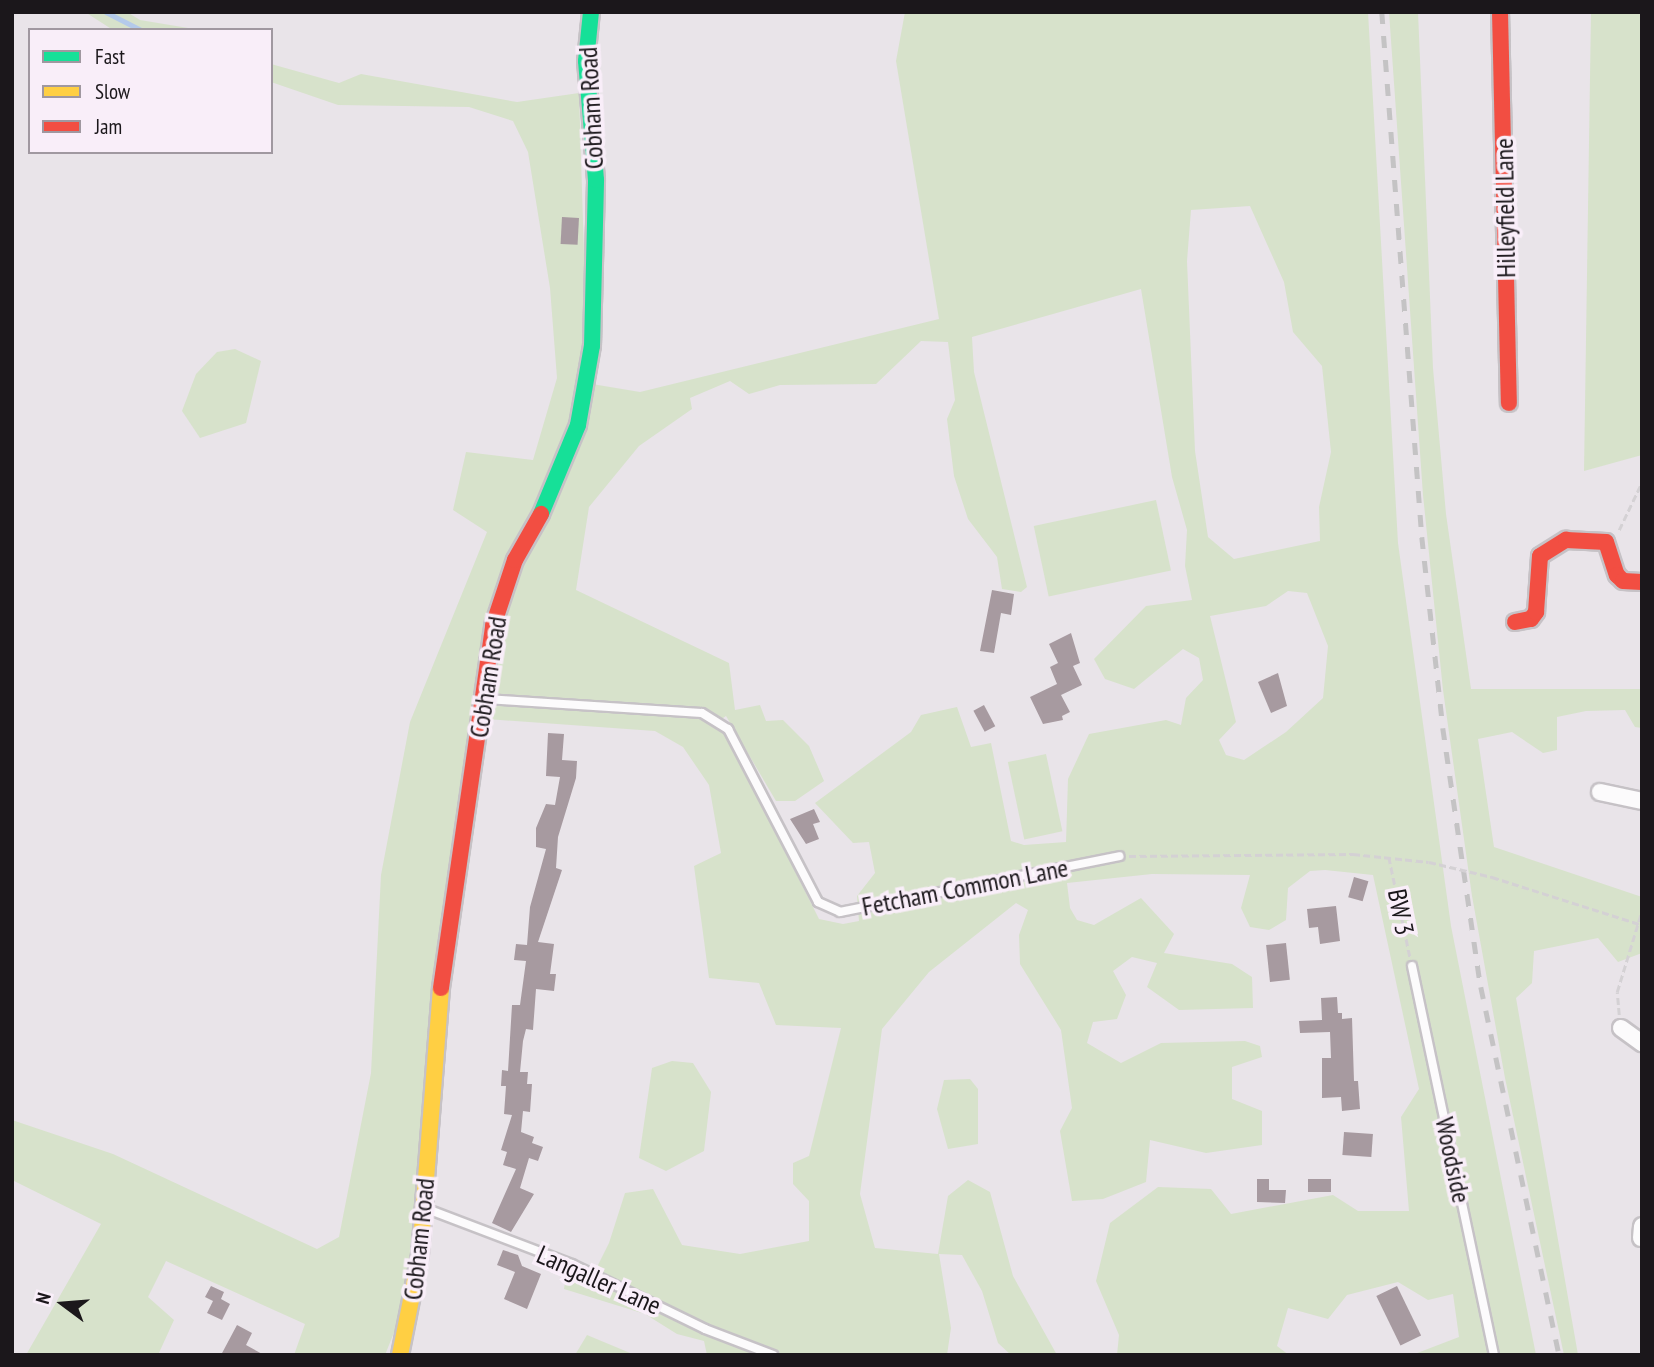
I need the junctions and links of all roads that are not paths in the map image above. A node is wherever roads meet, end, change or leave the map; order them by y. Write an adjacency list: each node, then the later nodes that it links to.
1 (591, 12): 6 (street, Cobham Road)
2 (1500, 12): 3 (street, Hilleyfield Lane)
3 (1509, 403)
4 (1642, 582): 5 (street)
5 (1515, 622)
6 (483, 699): 9 (lane, Fetcham Common Lane); 13 (street, Cobham Road)
7 (1601, 792): 8 (street)
8 (1642, 801)
9 (1119, 856)
10 (1412, 966): 16 (lane, Woodside)
11 (1621, 1028): 12 (street)
12 (1642, 1043)
13 (424, 1208): 14 (street, Cobham Road); 15 (lane, Langaller Lane)
14 (400, 1355)
15 (774, 1355)
16 (1494, 1355)

